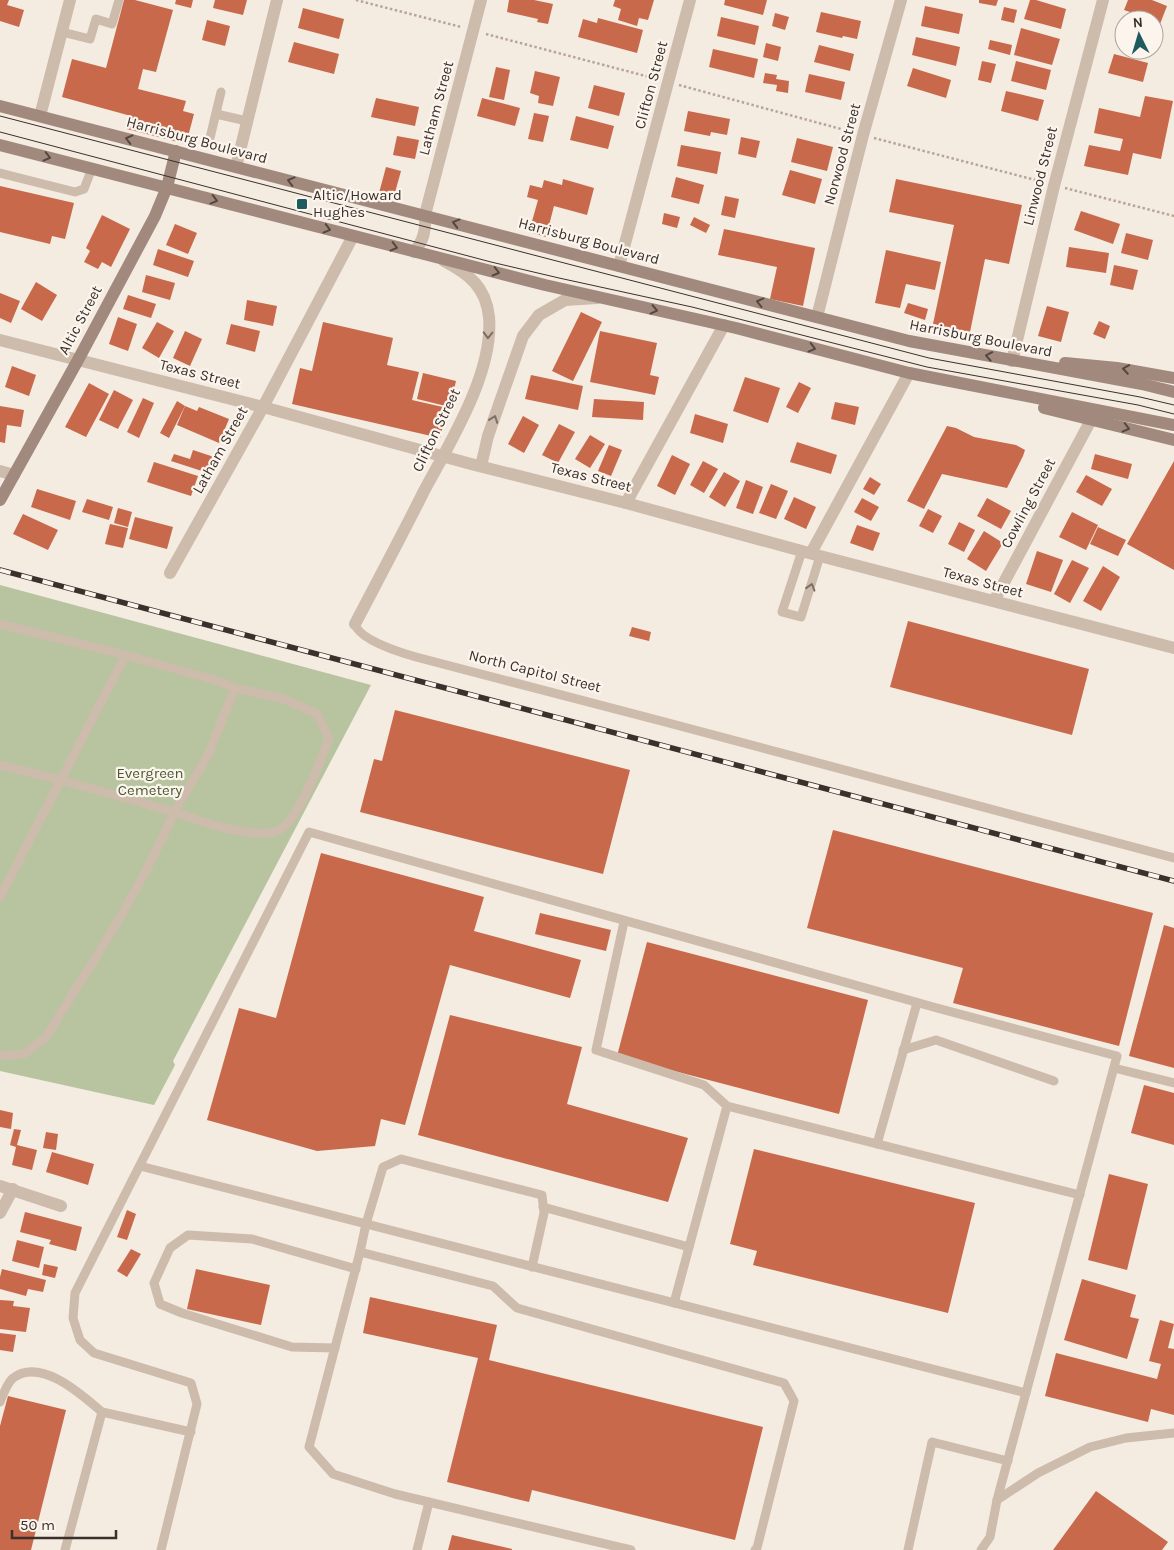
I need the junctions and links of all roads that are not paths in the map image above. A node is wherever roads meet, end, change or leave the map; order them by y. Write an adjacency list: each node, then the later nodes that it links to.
1 (70, 0): 8 (street)
2 (119, 0): 8 (lane)
3 (278, 0): 13 (street)
4 (481, 0): 21 (street, Latham Street)
5 (690, 0): 25 (street, Clifton Street)
6 (901, 0): 27 (street, Norwood Street)
7 (1103, 0): 31 (street, Linwood Street)
8 (62, 32): 12 (street)
9 (222, 92): 11 (lane)
10 (0, 106): 12 (main road, Harrisburg Boulevard)
11 (216, 114): 13 (lane); 14 (lane)
12 (40, 116): 16 (main road, Harrisburg Boulevard, one-way to 12)
13 (247, 121): 17 (street)
14 (209, 142)
15 (0, 145): 18 (main road, one-way to 18)
16 (176, 151): 17 (main road, Harrisburg Boulevard); 20 (main road, Altic Street)
17 (236, 167): 21 (main road, Harrisburg Boulevard, one-way to 17)
18 (92, 168): 19 (lane); 20 (main road)
19 (0, 173)
20 (167, 187): 22 (main road, one-way to 22); 30 (main road, Altic Street)
21 (425, 215): 23 (street, Latham Street); 25 (main road, Harrisburg Boulevard, one-way to 21)
22 (353, 236): 23 (main road, one-way to 23); 35 (street, Latham Street)
23 (414, 252): 24 (main road)
24 (437, 258): 26 (main road, one-way to 26); 39 (street, Clifton Street, one-way to 39)
25 (619, 266): 27 (main road, Harrisburg Boulevard, one-way to 25)
26 (602, 298): 28 (main road, one-way to 28); 40 (street, one-way to 26)
27 (816, 317): 31 (main road, Harrisburg Boulevard, one-way to 27)
28 (724, 325): 32 (main road, one-way to 32); 44 (street)
29 (0, 340): 30 (street, Texas Street)
30 (78, 360): 35 (street, Texas Street); 42 (main road, Altic Street)
31 (1012, 361): 33 (main road, one-way to 31); 34 (main road, Harrisburg Boulevard)
32 (909, 373): 36 (main road); 37 (main road); 45 (street)
33 (1174, 378)
34 (1174, 392)
35 (263, 407): 39 (street, Texas Street); 46 (street, Latham Street)
36 (1091, 420): 38 (main road, one-way to 38); 47 (street, Cowling Street)
37 (1174, 426)
38 (1174, 440)
39 (443, 456): 40 (street, Texas Street); 49 (street, Clifton Street)
40 (481, 466): 44 (street, Texas Street)
41 (0, 471): 42 (street)
42 (14, 475): 43 (main road, Altic Street)
43 (0, 500)
44 (626, 503): 45 (street, Texas Street)
45 (811, 553): 45 (lane, one-way to 45); 47 (street, Texas Street)
46 (170, 573)
47 (994, 602): 50 (street, Texas Street)
48 (0, 624): 51 (lane)
49 (355, 624): 56 (lane, North Capitol Street)
50 (1174, 648)
51 (125, 656): 52 (lane); 54 (lane)
52 (236, 688): 55 (lane); 55 (lane)
53 (0, 765): 54 (lane)
54 (61, 780): 55 (lane); 57 (lane)
55 (174, 812): 61 (lane)
56 (1174, 858)
57 (0, 898)
58 (624, 922): 59 (lane); 65 (lane); 67 (lane)
59 (917, 1003): 60 (lane); 62 (lane)
60 (903, 1050): 63 (lane); 66 (lane)
61 (0, 1056)
62 (1114, 1068): 64 (lane); 70 (lane)
63 (1054, 1081)
64 (1174, 1083)
65 (726, 1106): 66 (lane); 75 (lane)
66 (877, 1144): 70 (lane)
67 (140, 1166): 74 (lane); 84 (lane)
68 (0, 1186): 69 (street)
69 (13, 1189): 71 (street); 73 (street)
70 (1080, 1195): 81 (lane)
71 (61, 1206)
72 (543, 1207): 74 (lane); 75 (lane); 77 (lane)
73 (0, 1213)
74 (366, 1224): 76 (lane); 77 (lane)
75 (689, 1247): 79 (lane)
76 (360, 1252): 78 (lane); 94 (lane)
77 (532, 1267): 79 (lane)
78 (356, 1269): 80 (lane); 80 (lane)
79 (674, 1303): 81 (lane)
80 (335, 1348): 88 (lane)
81 (1026, 1393): 86 (lane)
82 (0, 1402): 83 (lane)
83 (102, 1412): 84 (lane); 90 (lane)
84 (191, 1432): 91 (lane)
85 (1174, 1433): 87 (lane)
86 (1008, 1461): 87 (lane); 95 (lane)
87 (997, 1500): 96 (lane)
88 (428, 1502): 89 (lane); 92 (lane)
89 (616, 1548): 93 (lane)
90 (65, 1550)
91 (162, 1550)
92 (417, 1550)
93 (631, 1550)
94 (755, 1550)
95 (908, 1550)
96 (981, 1550)

